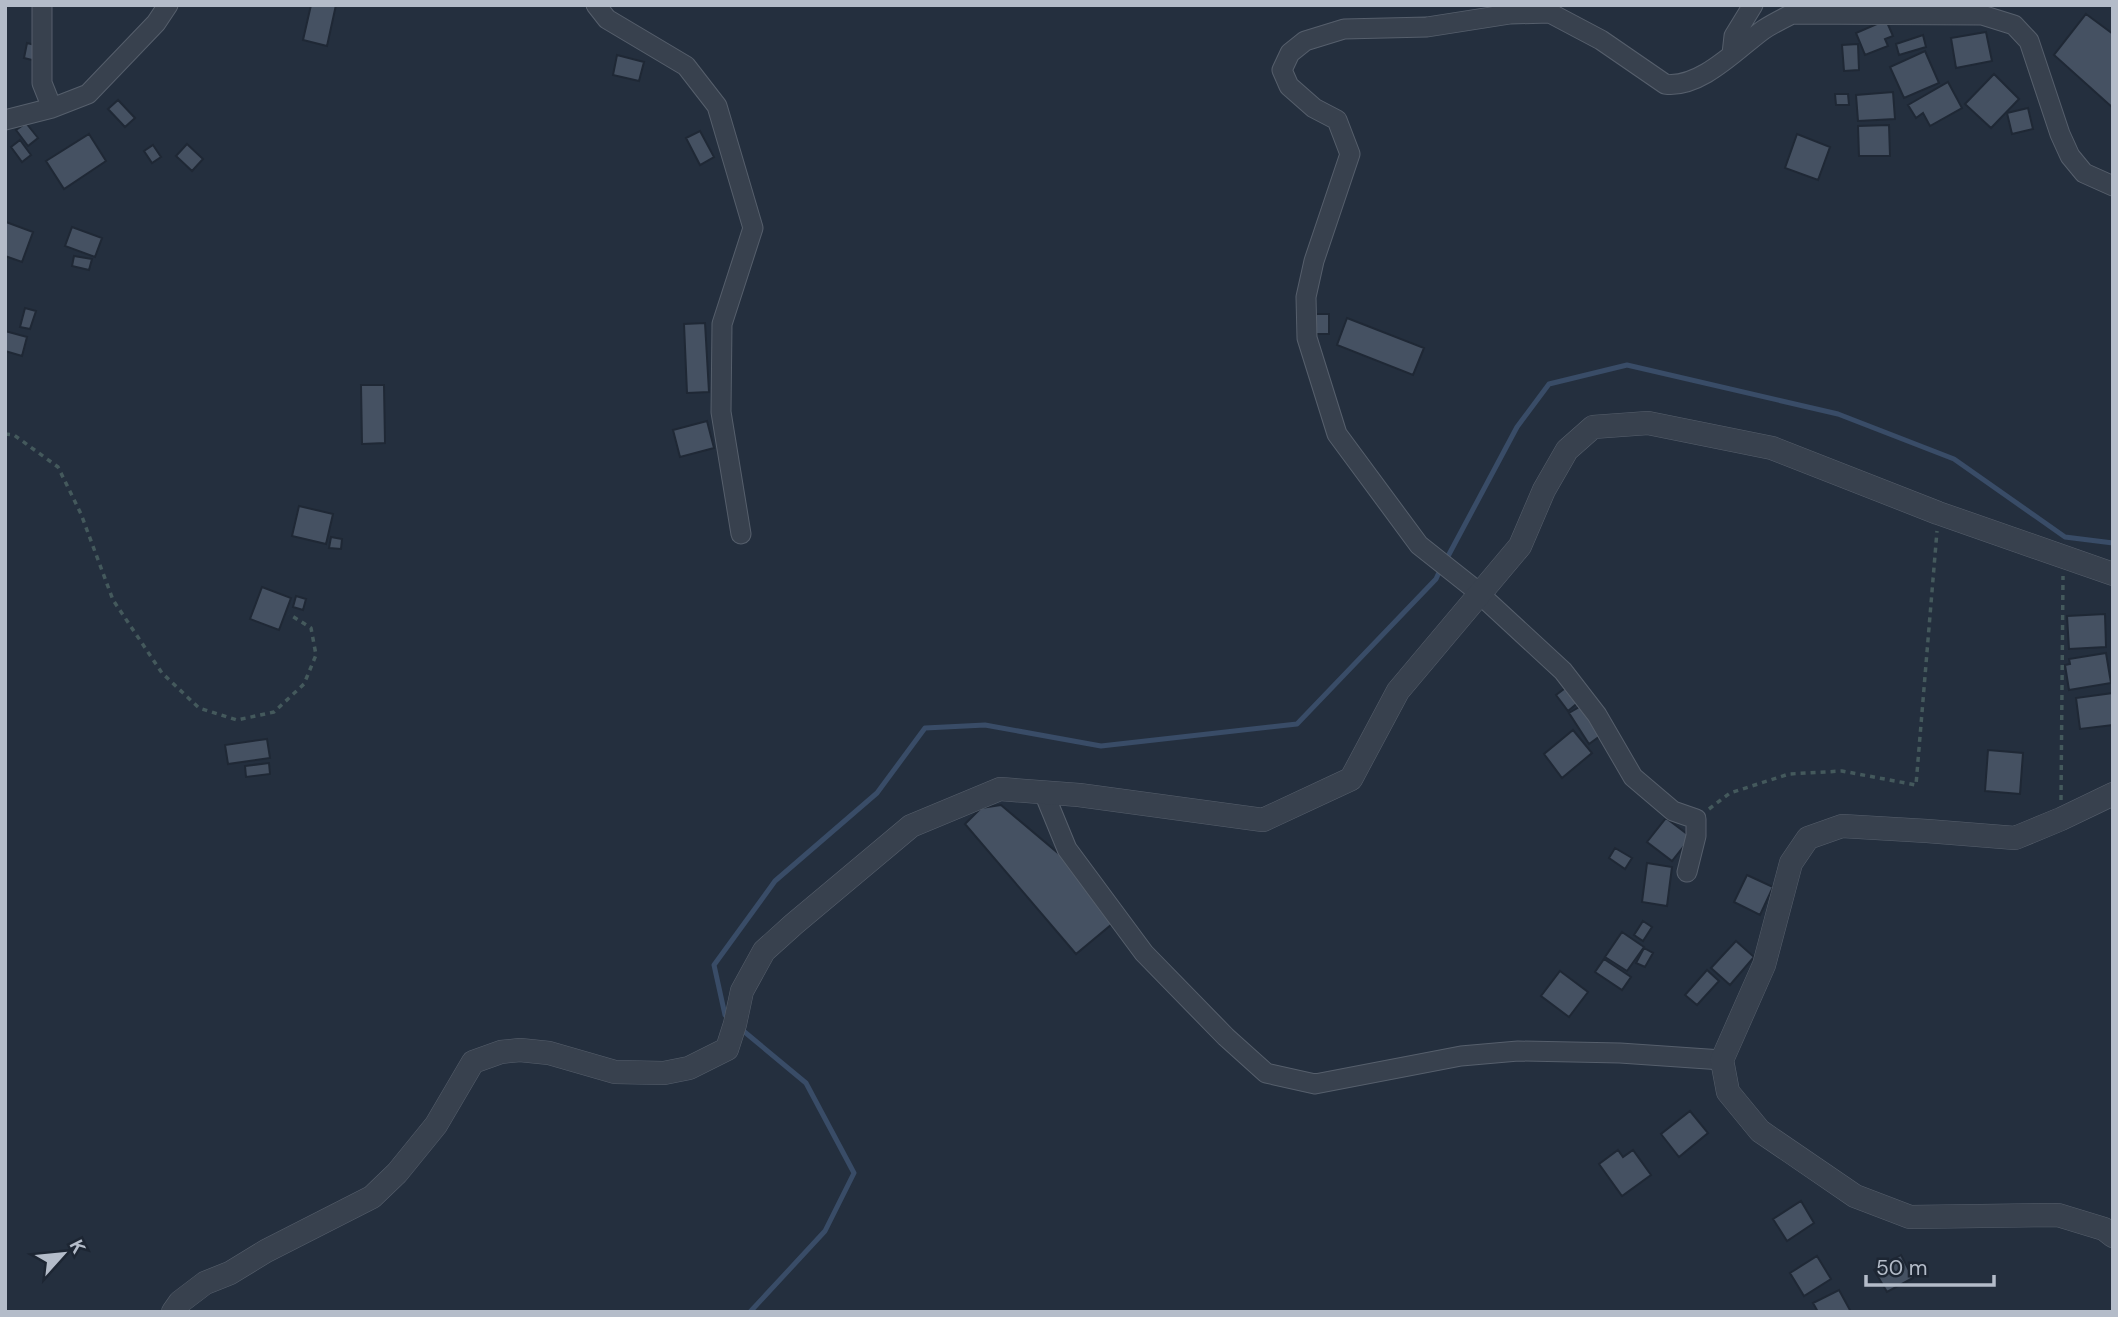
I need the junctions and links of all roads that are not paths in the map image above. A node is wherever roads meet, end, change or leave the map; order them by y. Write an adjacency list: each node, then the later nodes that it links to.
1 (42, 5): 7 (street)
2 (169, 5): 7 (street)
3 (596, 5): 10 (street)
4 (1754, 5): 6 (street)
5 (1552, 9): 6 (street); 12 (street)
6 (1732, 54): 9 (street)
7 (52, 108): 8 (street)
8 (5, 120)
9 (2113, 186)
10 (741, 534)
11 (2113, 574): 12 (street)
12 (1475, 590): 13 (street); 15 (street)
13 (1044, 793): 16 (street); 18 (street)
14 (2113, 794): 16 (street)
15 (1687, 872)
16 (1723, 1060): 17 (street)
17 (2113, 1236)
18 (173, 1312)

